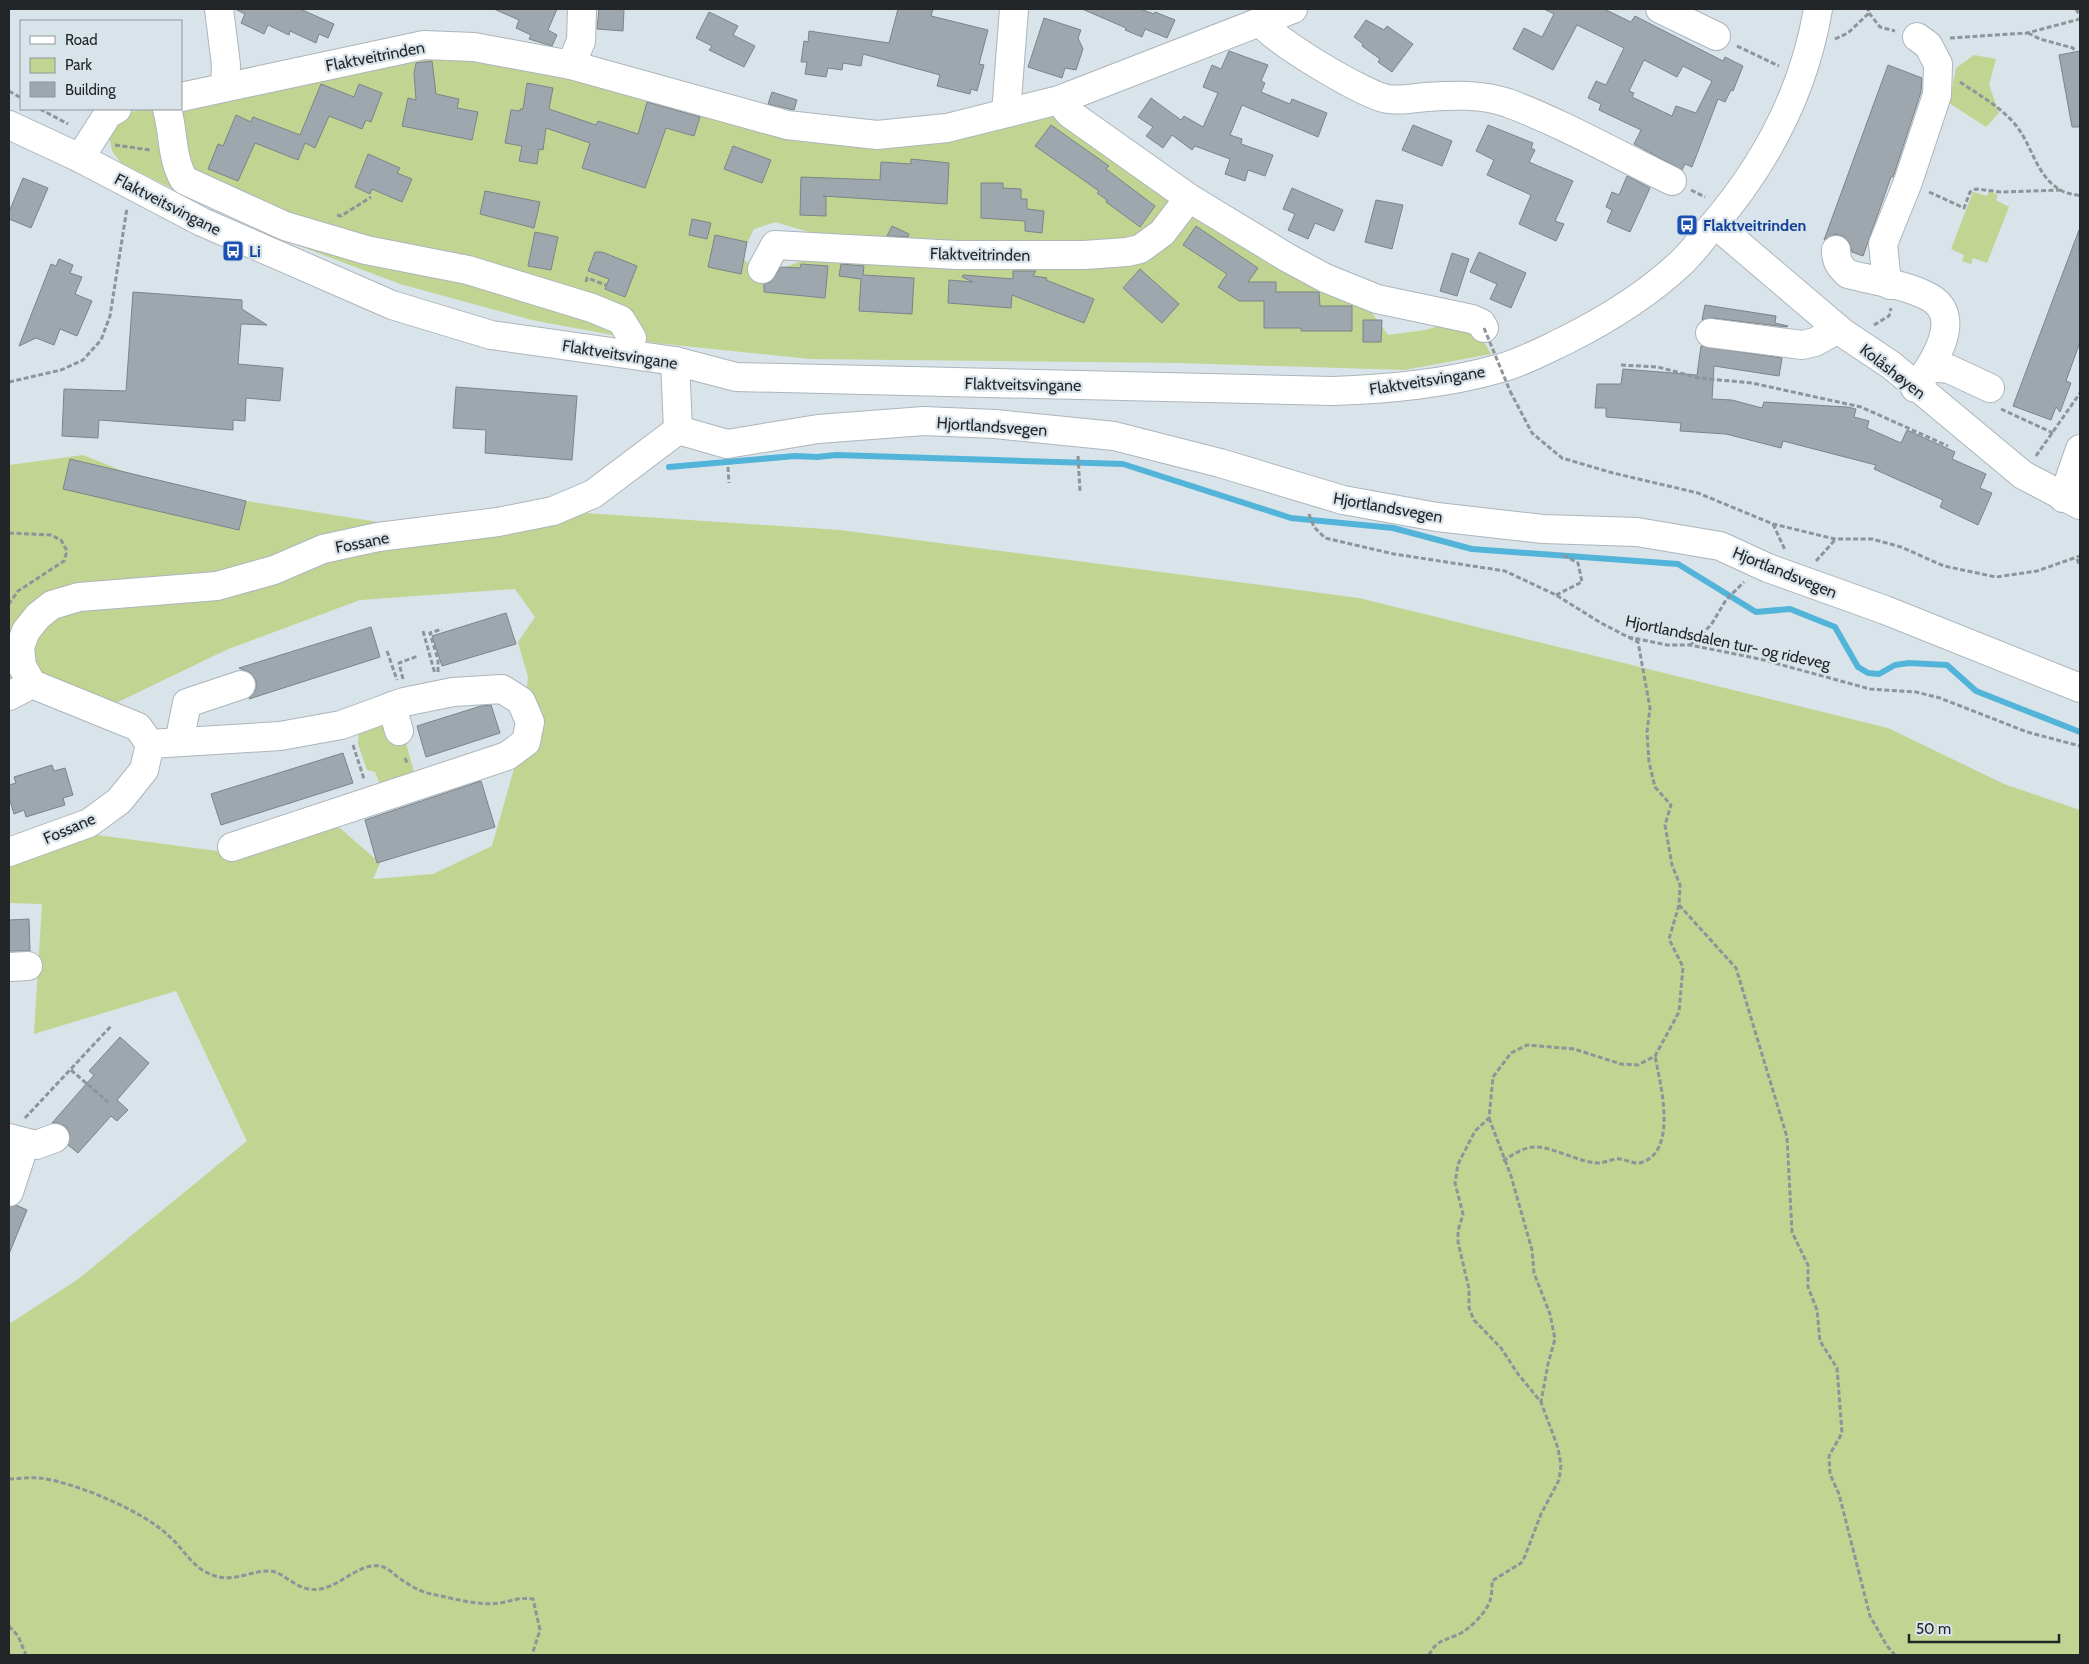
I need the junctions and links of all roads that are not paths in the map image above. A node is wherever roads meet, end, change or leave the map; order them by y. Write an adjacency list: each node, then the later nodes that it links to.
1 (219, 9): 11 (street)
2 (582, 9): 10 (street)
3 (1014, 9): 16 (street)
4 (1293, 9): 7 (street, Flaktveitrinden)
5 (1660, 9): 8 (street)
6 (1818, 9): 21 (street, Flaktveitsvingane)
7 (1260, 21): 13 (street, Flaktveitrinden); 19 (street)
8 (1716, 36)
9 (1917, 37): 24 (street)
10 (571, 65): 11 (street, Flaktveitrinden); 16 (street, Flaktveitrinden)
11 (225, 86): 12 (street, Flaktveitrinden)
12 (182, 96)
13 (1059, 100): 16 (street, Flaktveitrinden); 20 (street)
14 (115, 110): 18 (street)
15 (167, 110): 28 (street, Flaktveitsvingane)
16 (1006, 113)
17 (9, 125): 18 (street, Flaktveitsvingane)
18 (87, 148): 29 (street, Flaktveitsvingane)
19 (1672, 181)
20 (1189, 198): 23 (street, Flaktveitrinden); 25 (street)
21 (1721, 216): 26 (street, Kolåshøyen); 29 (street, Flaktveitsvingane)
22 (1836, 250): 24 (street)
23 (762, 269)
24 (1890, 285): 30 (street)
25 (1484, 328)
26 (1840, 331): 27 (street); 30 (street, Kolåshøyen)
27 (1710, 333)
28 (632, 338)
29 (675, 361): 32 (street)
30 (1923, 377): 31 (street); 34 (street, Kolåshøyen)
31 (1990, 388)
32 (678, 430): 36 (street, Hjortlandsvegen); 37 (street, Fossane)
33 (2080, 449): 34 (street)
34 (2072, 502)
35 (241, 685): 38 (street)
36 (2080, 688)
37 (20, 690): 39 (street, Fossane)
38 (179, 742): 39 (street); 40 (street)
39 (150, 744): 41 (street, Fossane)
40 (232, 847)
41 (9, 852)
42 (18, 1134): 43 (street); 44 (street)
43 (55, 1138)
44 (9, 1192)

